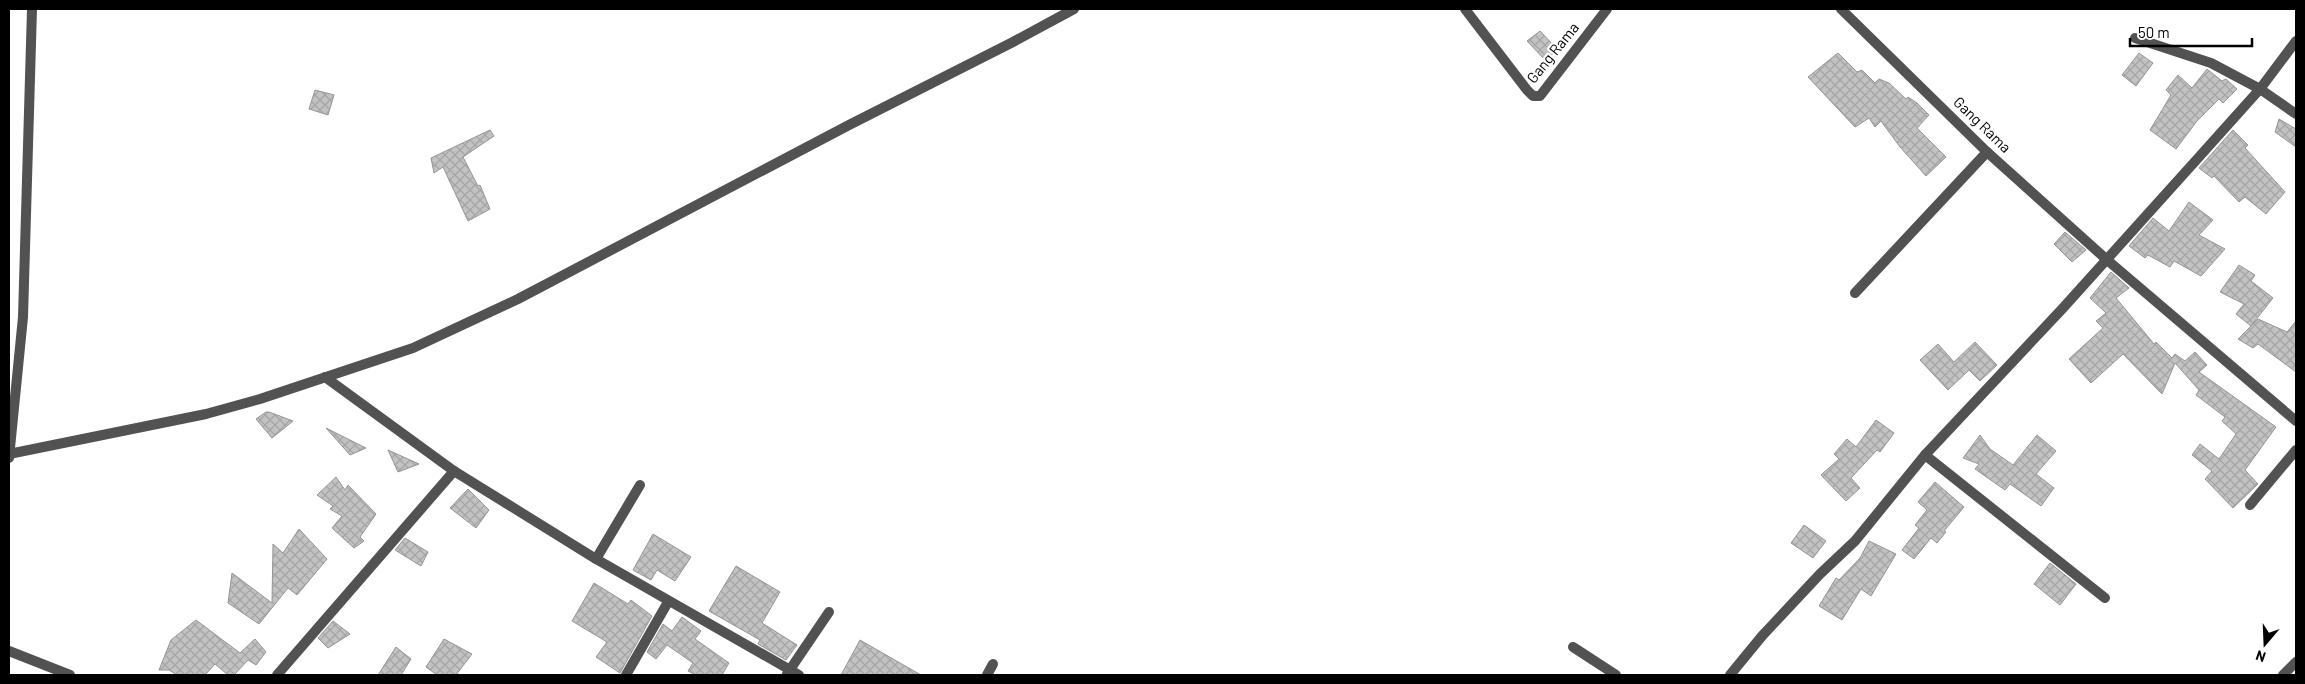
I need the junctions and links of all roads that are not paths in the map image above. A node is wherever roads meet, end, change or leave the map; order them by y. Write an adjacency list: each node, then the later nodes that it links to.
1 (32, 9): 17 (street)
2 (1074, 9): 13 (street)
3 (1465, 9): 4 (street, Gang Rama)
4 (1608, 9)
5 (1841, 9): 10 (street, Gang Rama)
6 (2134, 38): 8 (street)
7 (2296, 41): 8 (street)
8 (2260, 89): 9 (street); 11 (street)
9 (2296, 114)
10 (1987, 152): 11 (street, Gang Rama); 12 (street)
11 (2106, 260): 14 (street, Gang Rama); 16 (street)
12 (1855, 293)
13 (325, 377): 17 (street); 18 (street)
14 (2296, 421)
15 (2296, 450): 20 (street)
16 (1925, 455): 22 (street); 35 (street)
17 (9, 456)
18 (454, 471): 21 (street); 31 (street)
19 (640, 486): 21 (street)
20 (2250, 505)
21 (596, 560): 23 (street)
22 (2105, 598)
23 (668, 602): 29 (street); 32 (street)
24 (829, 612): 29 (street)
25 (1573, 647): 34 (street)
26 (9, 651): 30 (street)
27 (2296, 662): 36 (street)
28 (993, 664): 33 (street)
29 (792, 673)
30 (70, 675)
31 (277, 675)
32 (626, 675)
33 (987, 675)
34 (1616, 675)
35 (1730, 675)
36 (2283, 675)

